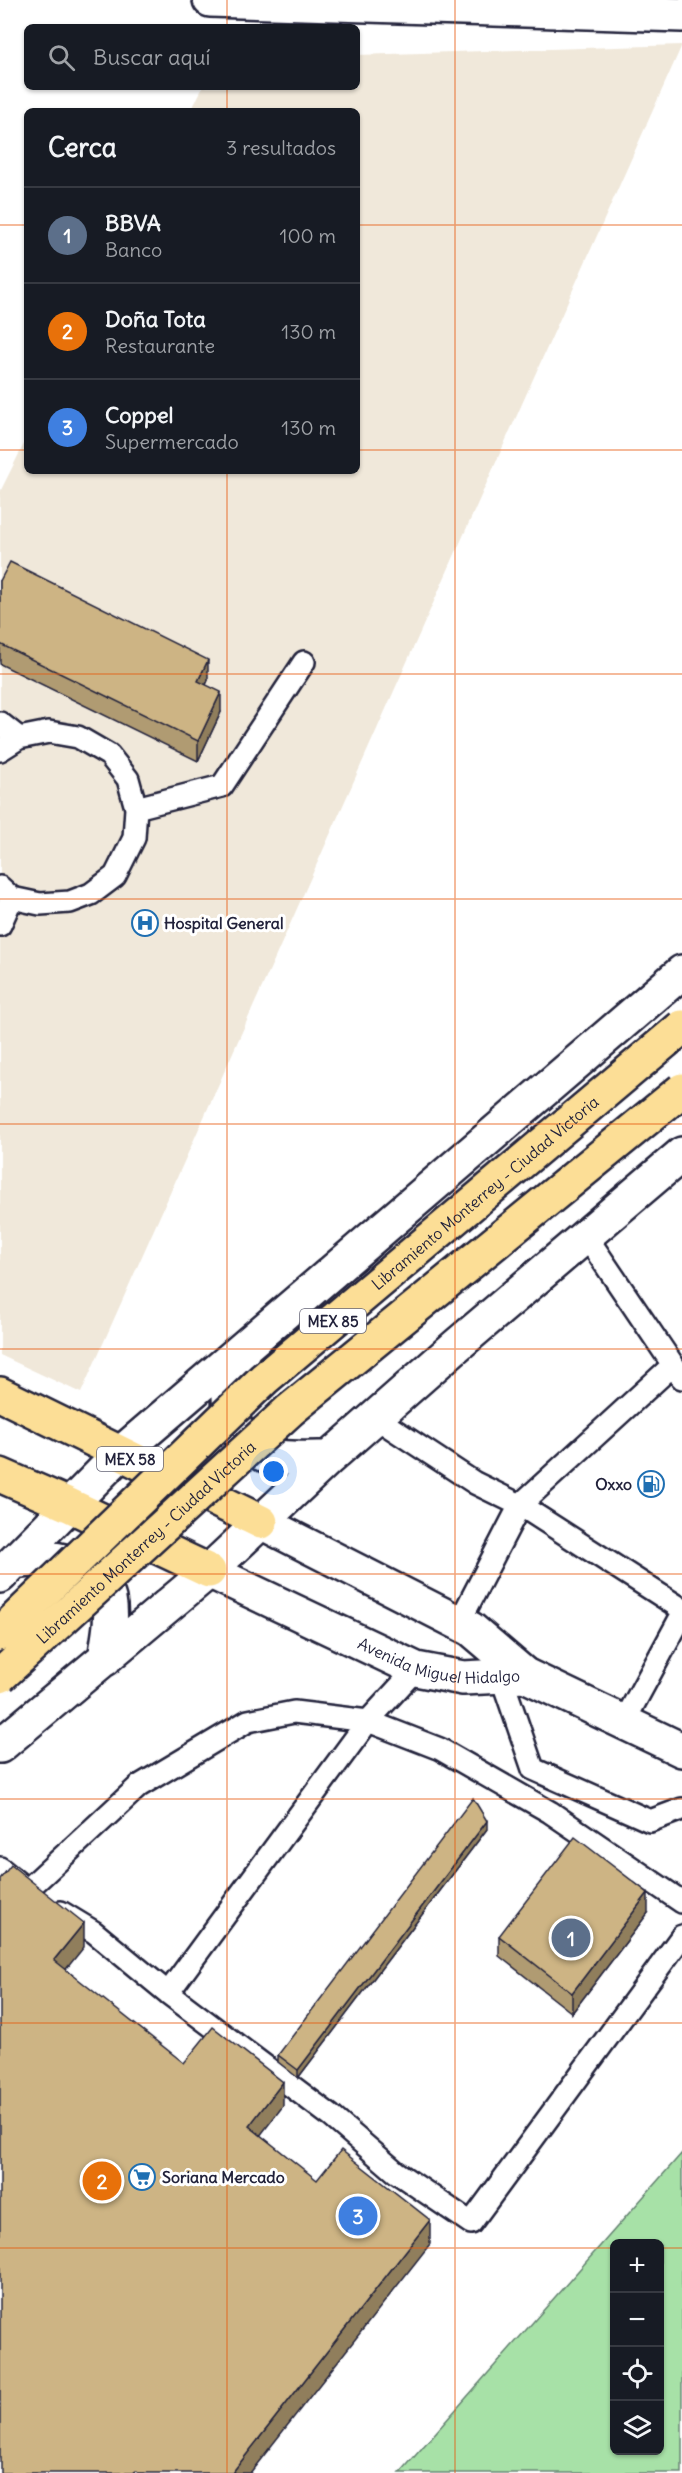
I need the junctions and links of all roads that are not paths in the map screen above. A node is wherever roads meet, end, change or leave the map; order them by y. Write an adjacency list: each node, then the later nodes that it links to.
1 (210, 0): 2 (street)
2 (682, 15)
3 (304, 662): 7 (lane)
4 (0, 723): 5 (lane)
5 (20, 738): 6 (lane); 7 (lane)
6 (0, 750)
7 (136, 808): 8 (lane)
8 (6, 893): 9 (lane)
9 (0, 924)
10 (682, 972): 15 (street)
11 (682, 1027): 30 (main road, Libramiento Monterrey - Ciudad Victoria / MEX 85, bridge)
12 (682, 1090): 34 (main road, Libramiento Monterrey - Ciudad Victoria / MEX 85, bridge)
13 (682, 1154): 14 (street)
14 (585, 1236): 16 (lane); 18 (street)
15 (247, 1343): 19 (street); 20 (street)
16 (678, 1372): 23 (lane)
17 (0, 1394): 19 (main road, MEX 58)
18 (376, 1418): 20 (street); 23 (lane)
19 (120, 1454): 22 (street); 24 (main road, MEX 58)
20 (329, 1458): 24 (street)
21 (0, 1475): 22 (main road)
22 (69, 1505): 25 (street); 26 (main road)
23 (520, 1505): 27 (lane); 29 (lane)
24 (261, 1522): 26 (street); 29 (street, Avenida Miguel Hidalgo)
25 (7, 1569): 31 (street)
26 (209, 1571): 31 (street); 32 (street, Avenida Miguel Hidalgo)
27 (682, 1609)
28 (682, 1615): 36 (lane)
29 (459, 1623): 33 (street, Avenida Miguel Hidalgo)
30 (0, 1634)
31 (105, 1659): 37 (street)
32 (416, 1669): 33 (street, Avenida Miguel Hidalgo); 35 (lane)
33 (513, 1675): 36 (street); 39 (lane)
34 (0, 1676)
35 (368, 1721): 41 (lane); 42 (lane); 44 (lane)
36 (624, 1722): 38 (street)
37 (0, 1746)
38 (682, 1750)
39 (682, 1809)
40 (0, 1868): 41 (lane)
41 (27, 1890): 44 (lane)
42 (682, 1902)
43 (682, 1936): 44 (lane)
44 (168, 1993)

